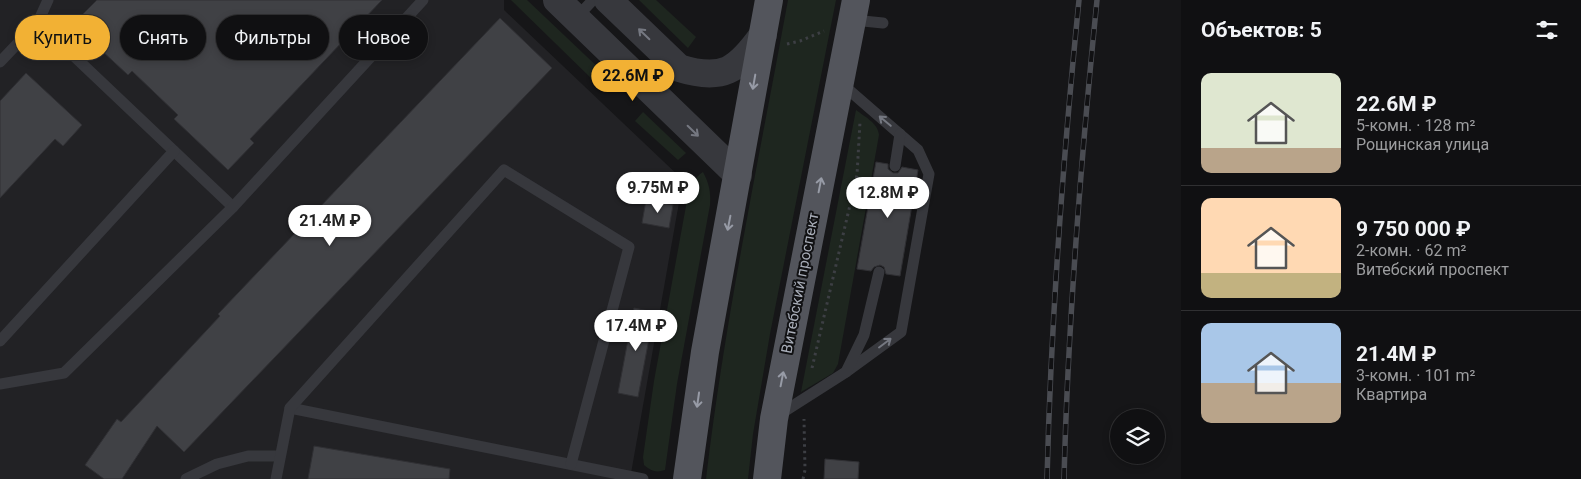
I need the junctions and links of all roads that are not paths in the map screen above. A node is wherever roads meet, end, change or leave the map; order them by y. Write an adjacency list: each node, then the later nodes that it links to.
1 (48, 0): 7 (lane)
2 (423, 0): 18 (lane)
3 (608, 0): 9 (street, one-way to 3)
4 (769, 0): 9 (main road)
5 (575, 6): 17 (street, one-way to 17)
6 (855, 10): 8 (lane); 13 (main road, Витебский проспект)
7 (41, 15)
8 (883, 23)
9 (763, 35): 17 (main road, one-way to 17)
10 (15, 46): 12 (lane)
11 (78, 60): 15 (lane)
12 (0, 62)
13 (840, 83): 14 (lane, one-way to 13); 24 (main road, Витебский проспект, one-way to 13)
14 (900, 134): 16 (lane); 21 (lane, one-way to 14)
15 (174, 151): 18 (lane); 20 (lane)
16 (895, 166)
17 (738, 175): 31 (main road, one-way to 31)
18 (233, 207): 22 (lane)
19 (879, 272): 21 (lane)
20 (0, 341)
21 (846, 372): 24 (lane)
22 (0, 384)
23 (290, 408): 25 (lane); 26 (lane); 26 (lane)
24 (774, 419): 27 (main road, Витебский проспект)
25 (280, 456): 28 (lane); 29 (lane)
26 (571, 464): 30 (lane)
27 (771, 476)
28 (186, 479)
29 (276, 479)
30 (643, 479)
31 (687, 479)

